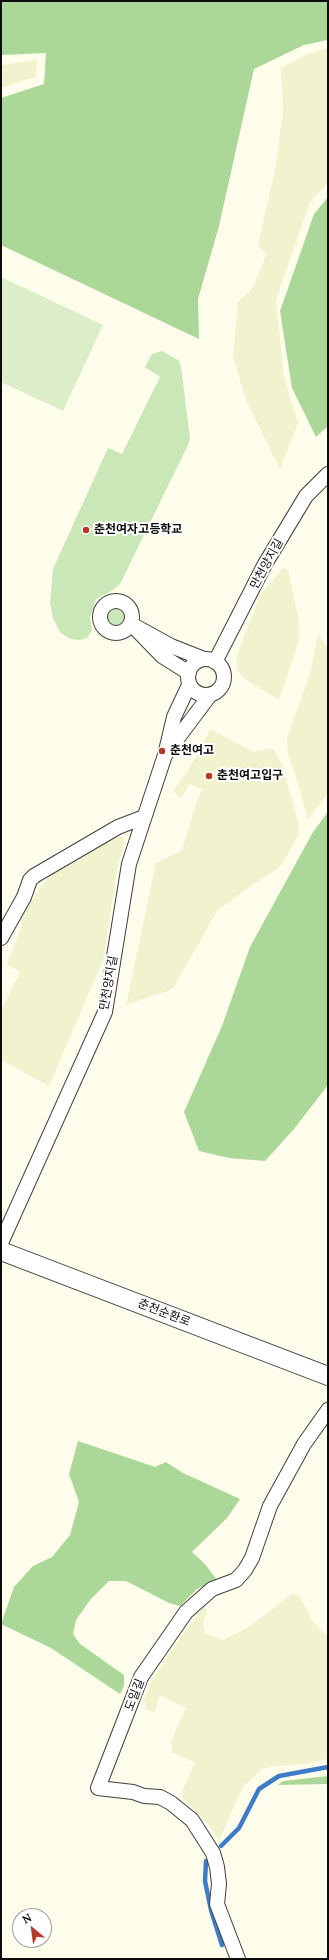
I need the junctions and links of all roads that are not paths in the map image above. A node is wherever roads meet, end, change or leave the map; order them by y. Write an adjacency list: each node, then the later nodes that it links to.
1 (328, 474): 2 (street, 만천양지길)
2 (210, 660): 3 (street); 3 (street); 4 (street)
3 (189, 679): 4 (street); 5 (street)
4 (210, 695): 5 (street)
5 (165, 755): 6 (street, 만천양지길)
6 (144, 817): 7 (street); 8 (street, 만천양지길)
7 (1, 938)
8 (1, 1243)
9 (1, 1251): 10 (street, 춘천순환로)
10 (328, 1376)
11 (328, 1410): 12 (street, 도일길)
12 (238, 1959)

